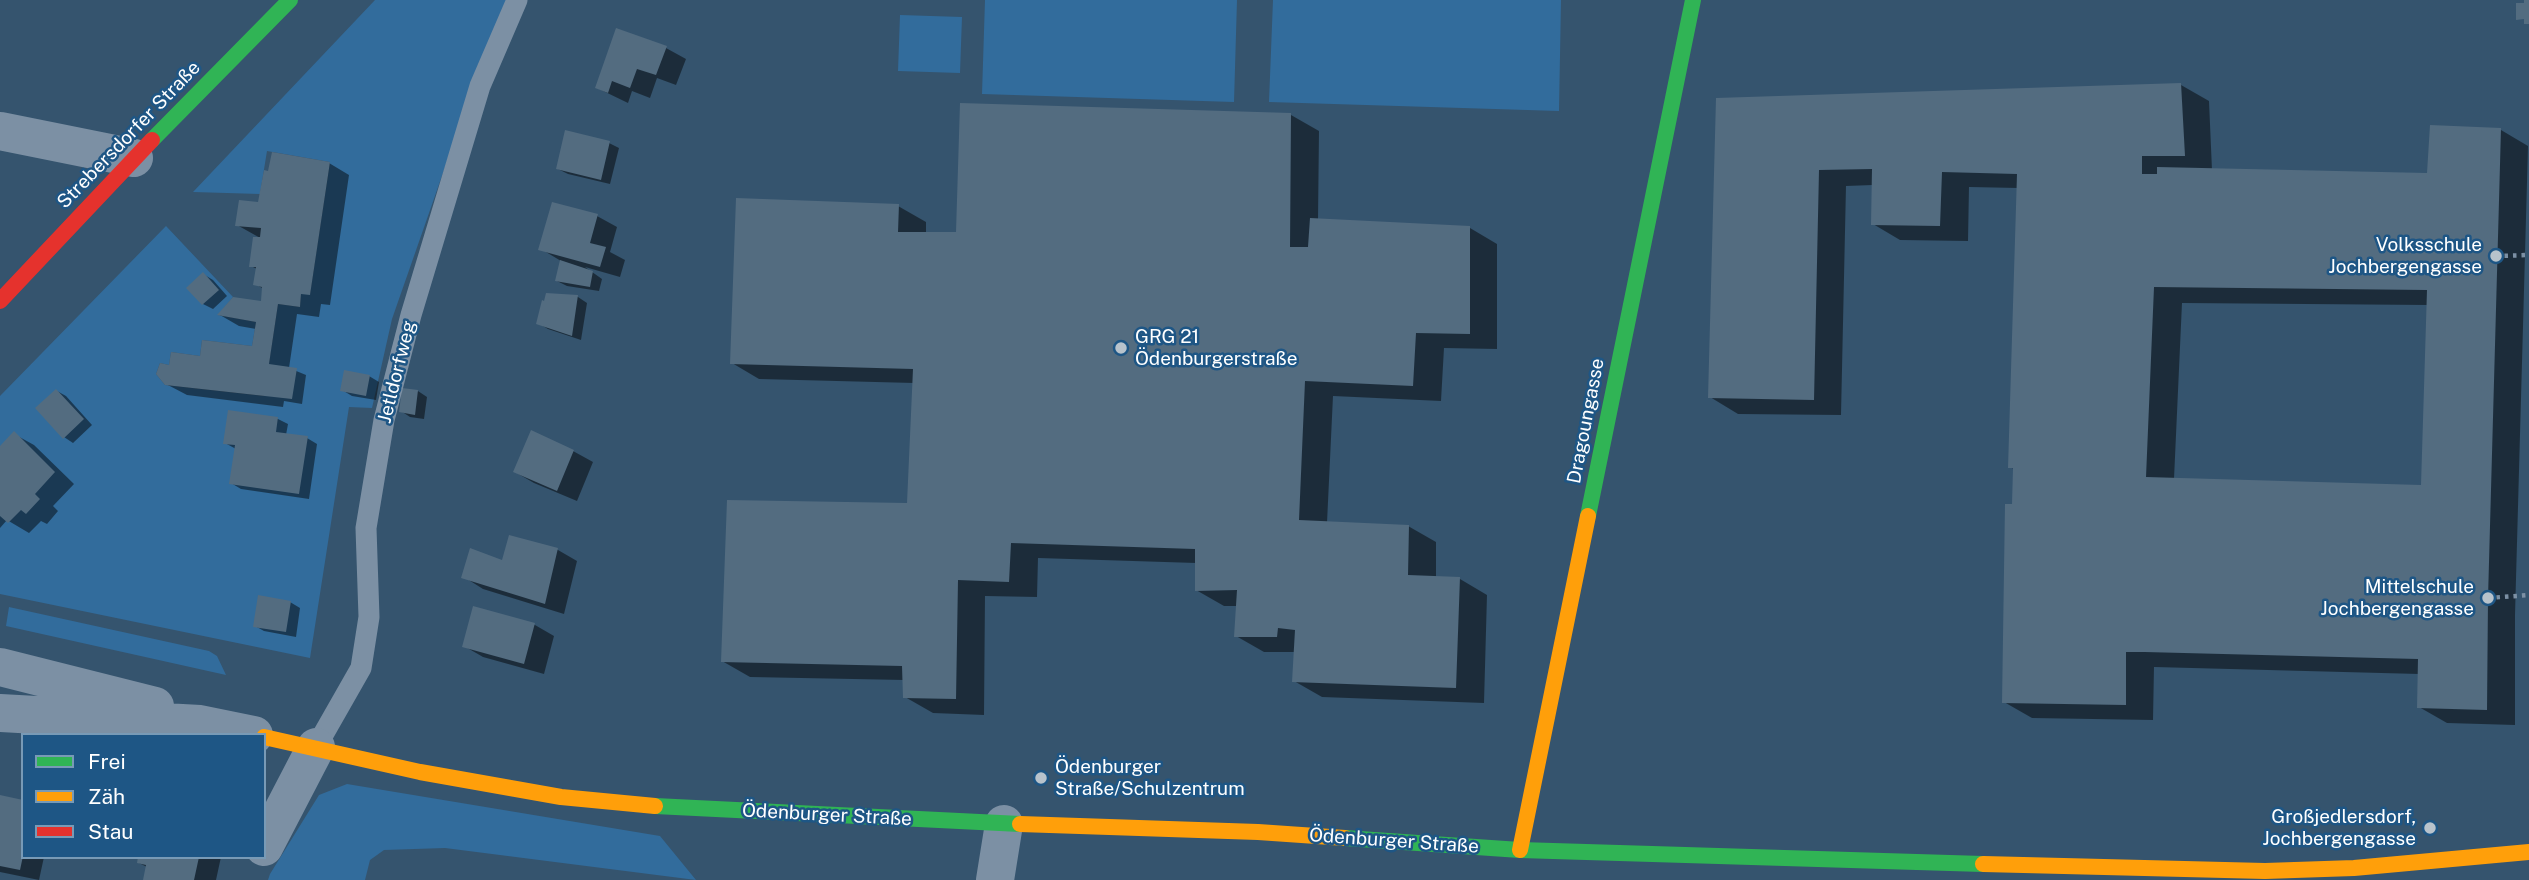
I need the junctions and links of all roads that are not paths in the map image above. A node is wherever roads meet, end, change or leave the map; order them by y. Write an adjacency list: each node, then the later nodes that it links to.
1 (290, 0): 5 (street, Strebersdorfer Straße)
2 (517, 0): 12 (lane, Jetldorfweg)
3 (1693, 0): 15 (street, Dragoungasse)
4 (0, 131): 5 (street)
5 (134, 158): 6 (street, Strebersdorfer Straße)
6 (0, 301)
7 (0, 667): 9 (street)
8 (0, 713): 9 (street)
9 (200, 724): 10 (street)
10 (244, 733)
11 (266, 737): 12 (street, Ödenburger Straße)
12 (316, 747): 13 (street, Ödenburger Straße); 14 (street)
13 (1004, 824): 15 (street, Ödenburger Straße); 20 (street)
14 (266, 843)
15 (1520, 850): 18 (street, Ödenburger Straße)
16 (2529, 852): 18 (street, Ödenburger Straße)
17 (262, 859): 19 (street)
18 (2353, 874)
19 (257, 880)
20 (995, 880)

